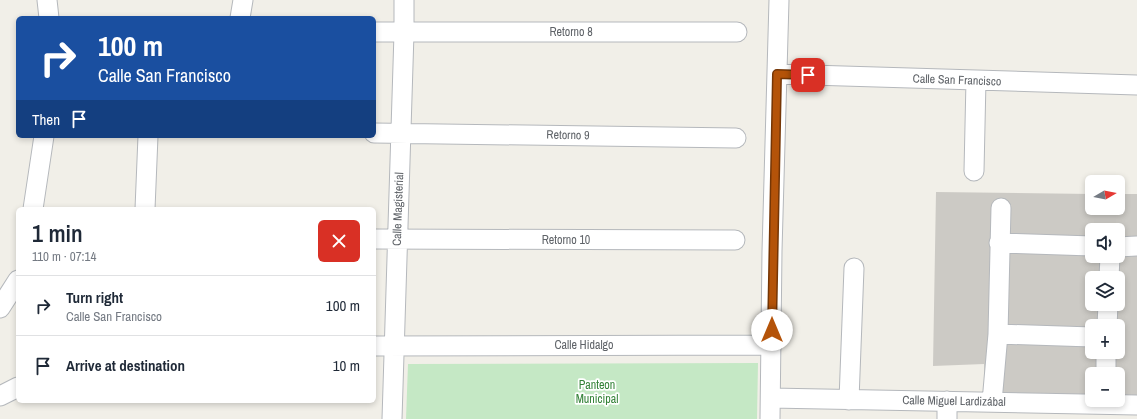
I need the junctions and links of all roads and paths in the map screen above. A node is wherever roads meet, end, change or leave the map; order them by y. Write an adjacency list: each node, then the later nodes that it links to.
1 (47, 0): 5 (street)
2 (243, 0): 6 (street)
3 (404, 0): 8 (street, Calle Magisterial)
4 (779, 0): 10 (street)
5 (49, 16)
6 (240, 16)
7 (376, 32): 8 (street, Retorno 8)
8 (404, 32): 9 (street, Retorno 8); 14 (street, Calle Magisterial)
9 (737, 32)
10 (777, 74): 11 (street, Calle San Francisco); 34 (street)
11 (976, 80): 12 (street, Calle San Francisco); 18 (street)
12 (1137, 85)
13 (376, 133): 14 (street, Retorno 9)
14 (401, 133): 17 (street, Retorno 9); 23 (street, Calle Magisterial)
15 (44, 138): 19 (street)
16 (148, 138): 20 (street)
17 (736, 138)
18 (974, 171)
19 (33, 207)
20 (145, 207)
21 (1001, 208): 25 (street)
22 (376, 239): 23 (street, Retorno 10)
23 (397, 239): 24 (street, Retorno 10); 36 (street, Calle Magisterial)
24 (735, 240)
25 (999, 243): 26 (street); 32 (street)
26 (1085, 246)
27 (1125, 246): 28 (street)
28 (1137, 246)
29 (854, 268): 40 (street)
30 (16, 283): 31 (street)
31 (0, 308)
32 (998, 334): 33 (street); 41 (street)
33 (1085, 337)
34 (772, 345): 36 (street, Calle Hidalgo); 39 (street)
35 (376, 346): 36 (street, Calle Hidalgo)
36 (396, 346): 46 (street, Calle Magisterial)
37 (16, 388): 38 (street)
38 (0, 396)
39 (771, 398): 40 (street, Calle Miguel Lardizábal); 47 (street)
40 (849, 400): 45 (street, Calle Miguel Lardizábal)
41 (992, 402): 42 (street, Calle Miguel Lardizábal); 45 (street, Calle Miguel Lardizábal)
42 (1085, 402)
43 (1125, 404): 44 (street, Calle Miguel Lardizábal)
44 (1137, 405)
45 (947, 410)
46 (392, 419)
47 (770, 419)

